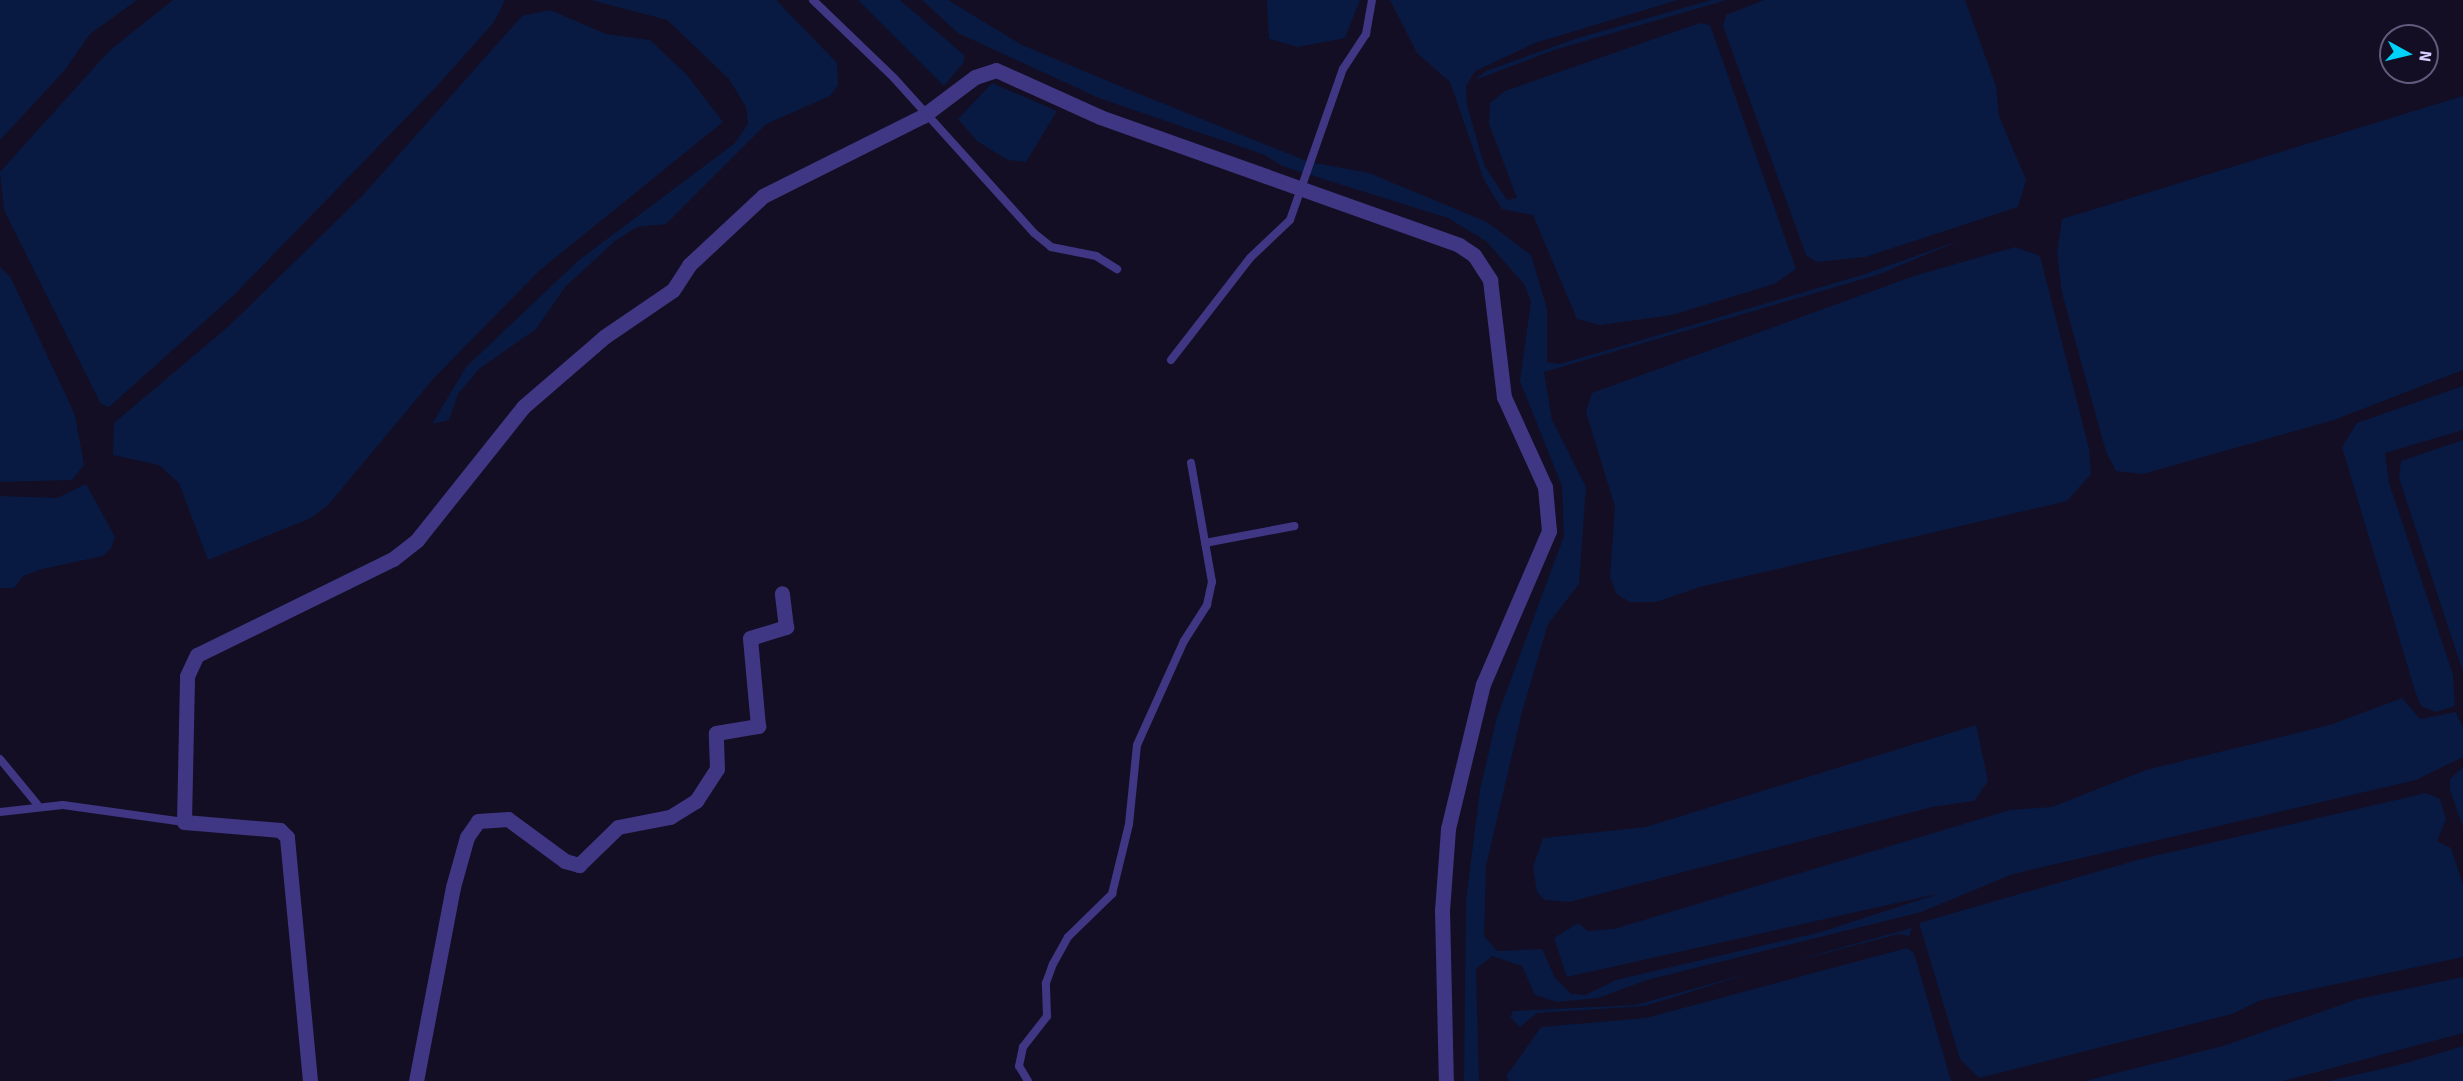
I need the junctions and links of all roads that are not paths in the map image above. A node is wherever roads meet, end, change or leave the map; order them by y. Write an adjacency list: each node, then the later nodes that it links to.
1 (813, 0): 3 (lane)
2 (1372, 0): 4 (lane)
3 (923, 116): 4 (street); 5 (lane); 14 (street)
4 (1306, 185): 6 (lane); 18 (street)
5 (1117, 269)
6 (1171, 360)
7 (1191, 463): 9 (lane)
8 (1293, 526): 9 (lane)
9 (1205, 543): 17 (lane)
10 (782, 593): 16 (street)
11 (0, 759): 12 (lane)
12 (37, 804): 13 (lane); 14 (lane)
13 (0, 812)
14 (184, 822): 15 (street)
15 (310, 1081)
16 (416, 1081)
17 (1028, 1081)
18 (1446, 1081)

